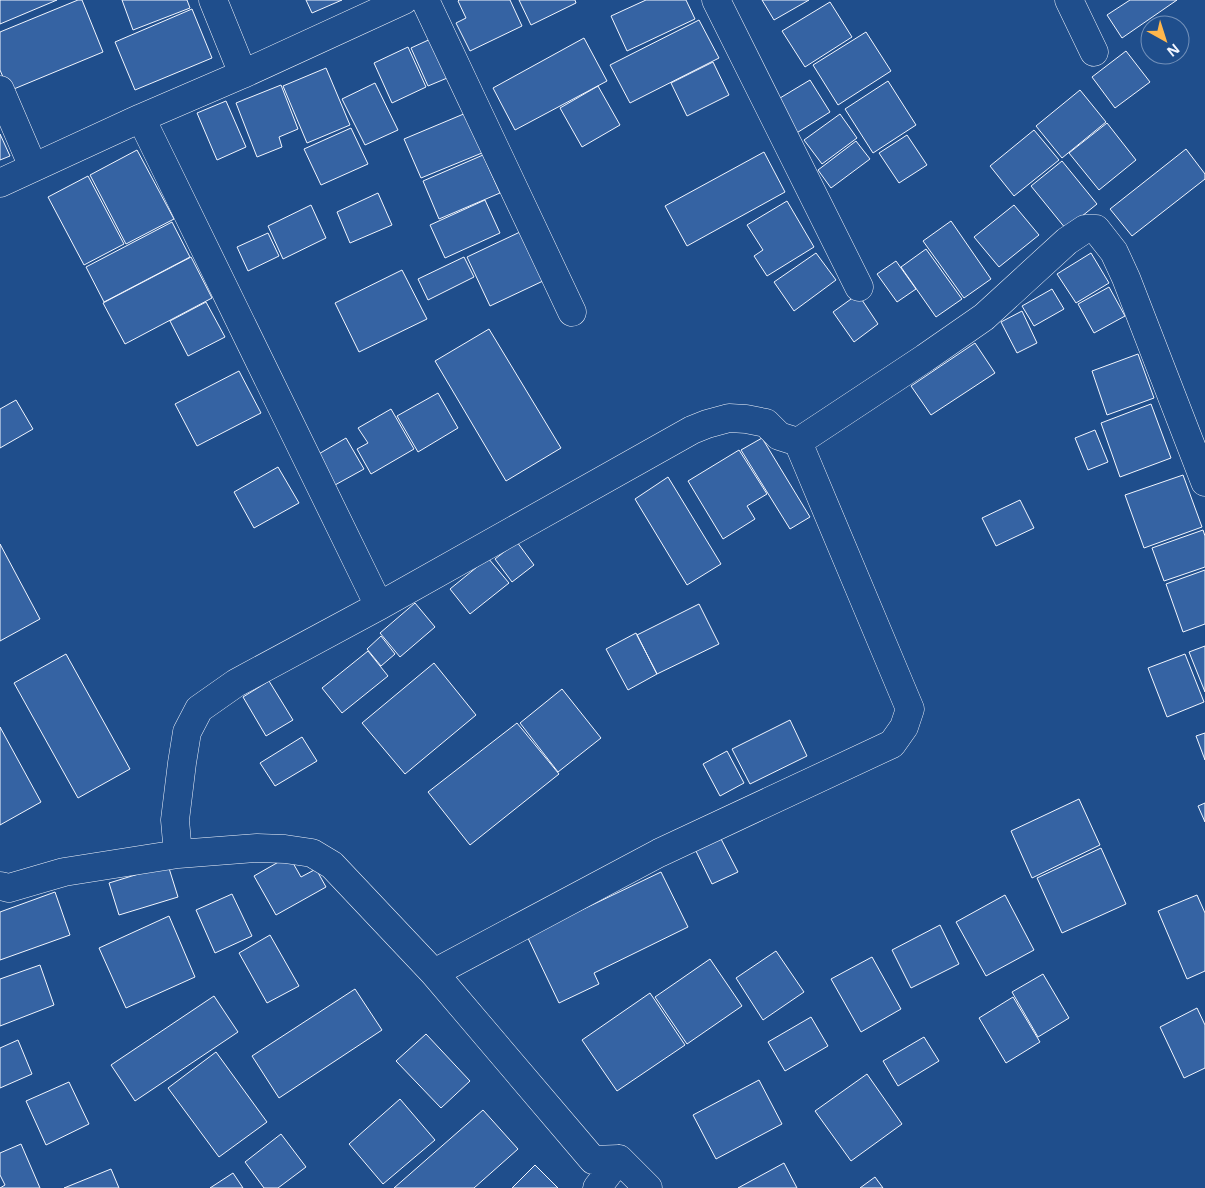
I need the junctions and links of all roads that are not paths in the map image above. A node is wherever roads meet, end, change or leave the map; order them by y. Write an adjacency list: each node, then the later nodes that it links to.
1 (213, 0): 7 (street)
2 (404, 0): 7 (street)
3 (425, 0): 13 (street)
4 (716, 0): 12 (street)
5 (1069, 0): 6 (street)
6 (1094, 52)
7 (243, 74): 9 (street)
8 (0, 90): 10 (street)
9 (141, 118): 10 (street); 16 (street)
10 (33, 168): 11 (street)
11 (0, 183)
12 (859, 287)
13 (572, 312)
14 (798, 442): 15 (street); 16 (street); 19 (street)
15 (1205, 482)
16 (378, 606): 17 (street)
17 (178, 854): 18 (street); 19 (street)
18 (0, 886)
19 (434, 973): 20 (street)
20 (619, 1159): 21 (street); 22 (street)
21 (597, 1188)
22 (648, 1188)

